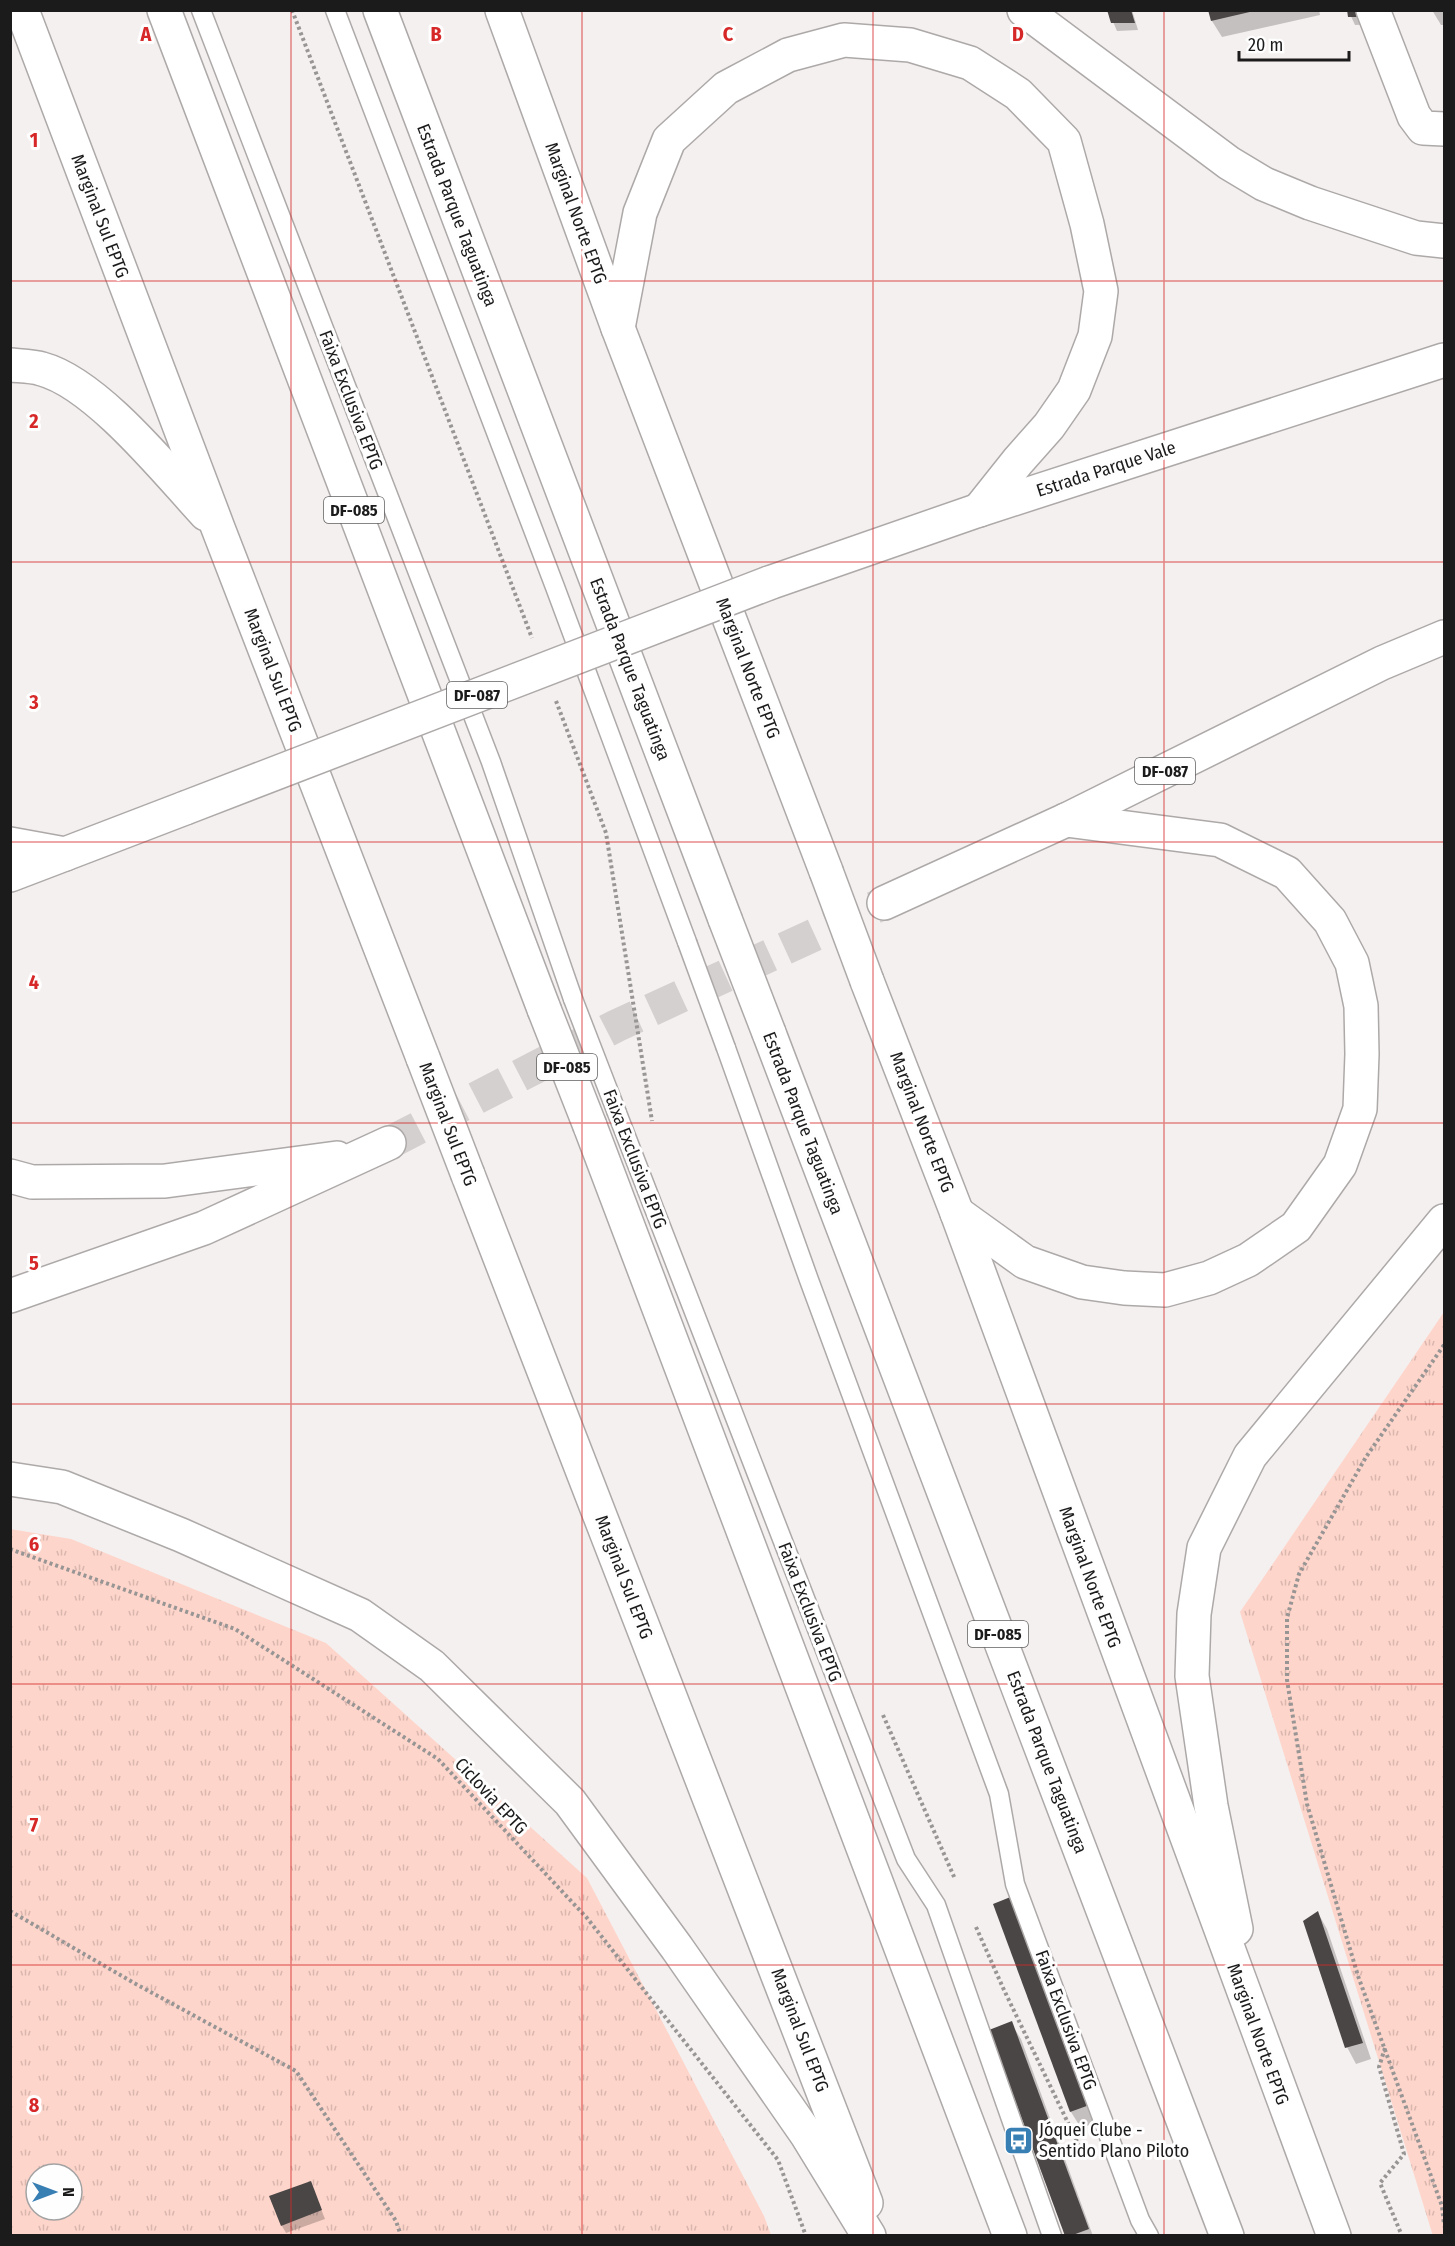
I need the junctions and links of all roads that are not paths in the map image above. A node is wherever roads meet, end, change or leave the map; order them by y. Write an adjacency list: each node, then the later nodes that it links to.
1 (22, 10): 15 (main road, Marginal Sul EPTG)
2 (164, 10): 22 (main road, DF-085)
3 (201, 10): 22 (lane, Faixa Exclusiva EPTG)
4 (335, 10): 34 (lane, Faixa Exclusiva EPTG, bridge)
5 (380, 10): 35 (main road, Estrada Parque Taguatinga / DF-085, bridge)
6 (502, 10): 11 (main road, Marginal Norte EPTG)
7 (1024, 10): 10 (main road)
8 (1373, 10): 9 (main road)
9 (1434, 129)
10 (1444, 241)
11 (618, 328): 14 (main road); 25 (main road, Marginal Norte EPTG, bridge)
12 (1444, 360): 14 (main road, Estrada Parque Vale / DF-087)
13 (10, 365): 15 (main road)
14 (979, 510): 19 (main road, Estrada Parque Vale / DF-087, bridge)
15 (218, 528): 31 (main road, Marginal Sul EPTG, bridge)
16 (1444, 637): 17 (main road, DF-087)
17 (1066, 820): 21 (main road, DF-087); 25 (main road)
18 (10, 844): 19 (main road)
19 (65, 854): 20 (main road)
20 (10, 875)
21 (884, 903)
22 (559, 1004): 23 (main road, DF-085, bridge)
23 (603, 1120): 32 (main road, DF-085); 33 (lane, Faixa Exclusiva EPTG)
24 (10, 1176): 27 (main road)
25 (957, 1214): 29 (main road, Marginal Norte EPTG)
26 (1444, 1221): 29 (main road)
27 (10, 1296)
28 (10, 1479): 30 (main road)
29 (1258, 2036): 36 (main road, Marginal Norte EPTG)
30 (869, 2235)
31 (879, 2235)
32 (1010, 2235)
33 (1052, 2235)
34 (1149, 2235)
35 (1227, 2235)
36 (1334, 2235)

